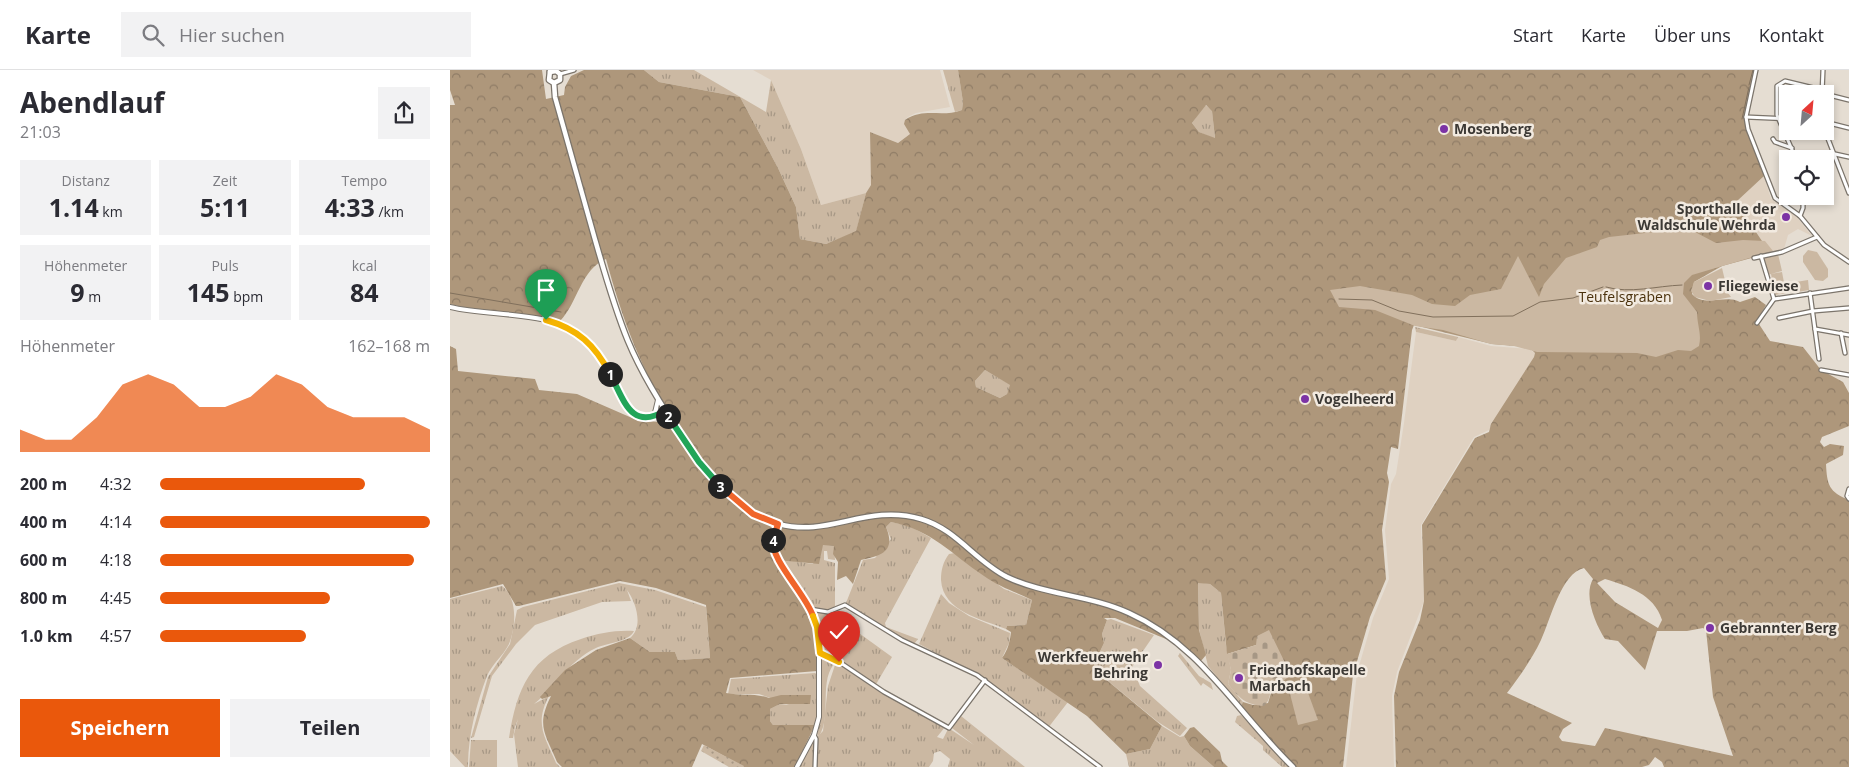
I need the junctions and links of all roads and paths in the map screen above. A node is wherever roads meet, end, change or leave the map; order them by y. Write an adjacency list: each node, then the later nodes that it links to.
1 (574, 70): 5 (street)
2 (1756, 70): 12 (street)
3 (1823, 70): 8 (street)
4 (550, 71): 5 (main road); 6 (main road)
5 (560, 74): 6 (main road)
6 (554, 83): 44 (main road)
7 (1800, 85): 11 (street)
8 (1823, 85)
9 (1834, 96): 10 (street)
10 (1849, 100)
11 (1779, 116)
12 (1746, 117): 13 (street); 24 (street)
13 (1779, 120)
14 (1834, 124): 15 (street)
15 (1849, 128)
16 (1773, 139): 19 (street)
17 (1789, 140): 19 (street)
18 (1829, 140): 20 (street)
19 (1792, 148)
20 (1835, 154): 21 (street); 22 (street)
21 (1849, 157)
22 (1849, 192)
23 (1804, 205): 24 (street)
24 (1800, 216): 25 (street)
25 (1817, 237): 26 (street); 28 (street)
26 (1761, 256): 27 (street); 31 (street)
27 (1754, 258)
28 (1849, 262)
29 (1849, 288): 30 (street)
30 (1810, 293): 31 (street); 34 (street)
31 (1774, 299): 36 (street)
32 (450, 306): 46 (street)
33 (1849, 308): 34 (street)
34 (1813, 311): 35 (street); 37 (street)
35 (1779, 318)
36 (1757, 323)
37 (1815, 329): 38 (street); 41 (street)
38 (1841, 333): 39 (street); 40 (street)
39 (1849, 335)
40 (1845, 353)
41 (1819, 359)
42 (1821, 370): 43 (street)
43 (1849, 375)
44 (658, 399): 45 (main road); 46 (street)
45 (665, 411): 46 (street); 49 (main road)
46 (654, 417)
47 (1849, 489): 48 (street)
48 (1849, 499)
49 (778, 524): 50 (street); 57 (main road)
50 (810, 609): 51 (street); 52 (street)
51 (820, 653): 52 (street); 53 (street)
52 (985, 680): 56 (street)
53 (814, 734): 54 (street); 55 (street)
54 (796, 767)
55 (815, 767)
56 (1100, 767)
57 (1293, 767)

